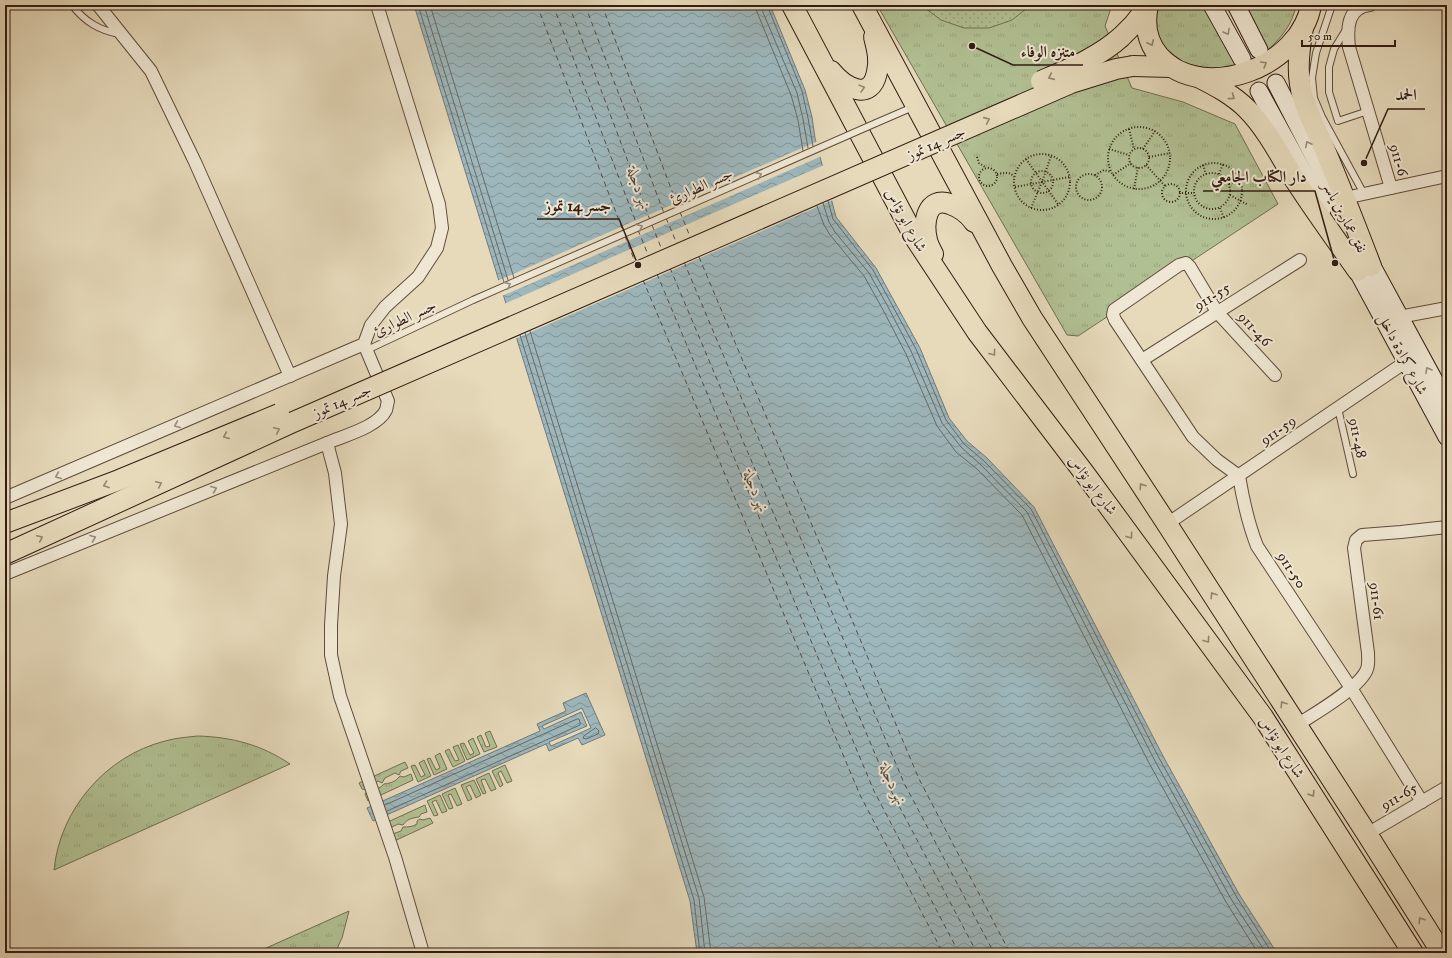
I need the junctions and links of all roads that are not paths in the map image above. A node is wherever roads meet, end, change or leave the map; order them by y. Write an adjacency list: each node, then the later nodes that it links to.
1 (72, 5): 14 (lane)
2 (98, 5): 14 (street)
3 (377, 5): 33 (street)
4 (861, 5): 11 (main road, one-way to 4); 21 (main road, شارع ابو نؤاس)
5 (1148, 5): 17 (main road, one-way to 17); 45 (main road, جسر 14 تموز, one-way to 45, bridge)
6 (1212, 5): 16 (main road, one-way to 16)
7 (1236, 5): 15 (main road)
8 (1311, 5): 13 (main road)
9 (1332, 5): 25 (lane)
10 (1366, 5): 12 (street)
11 (793, 8): 32 (main road, شارع ابو نؤاس)
12 (1350, 22): 22 (street, 911-6); 22 (lane)
13 (1303, 27): 18 (main road, one-way to 13); 25 (main road)
14 (123, 35): 37 (street)
15 (1259, 50)
16 (1242, 59)
17 (1171, 67): 18 (main road); 48 (main road, جسر 14 تموز, one-way to 17, bridge)
18 (1198, 78): 28 (main road, one-way to 28)
19 (1276, 83): 28 (main road, نفق عمار بن ياسر, one-way to 19)
20 (1259, 91): 28 (main road, نفق عمار بن ياسر)
21 (916, 106): 27 (main road, شارع ابو نؤاس); 33 (lane, جسر الطوارئ, one-way to 21, bridge)
22 (1368, 111): 24 (street, 911-6)
23 (1447, 176): 24 (street)
24 (1391, 188): 25 (street)
25 (1354, 196): 28 (main road)
26 (1300, 260): 30 (street, 911-55)
27 (1002, 266): 32 (main road); 46 (main road, شارع ابو نؤاس, one-way to 27)
28 (1364, 268): 31 (main road, شارع كرادة داخل); 35 (main road, شارع كرادة داخل)
29 (1447, 308): 31 (street)
30 (1218, 312): 34 (street, 911-55); 34 (street, 911-46); 36 (street, 911-46)
31 (1399, 317): 38 (main road, شارع كرادة داخل, one-way to 31)
32 (977, 332): 56 (main road, شارع ابو نؤاس, one-way to 56)
33 (366, 347): 37 (street); 41 (street)
34 (1142, 360): 43 (street)
35 (1407, 361): 39 (street, 911-59); 40 (main road, شارع كرادة داخل)
36 (1275, 375)
37 (290, 376): 44 (street, one-way to 44)
38 (1447, 404)
39 (1338, 408): 42 (lane, 911-48); 43 (street, 911-59)
40 (1447, 437)
41 (327, 443): 49 (street, one-way to 41); 55 (street)
42 (1353, 474)
43 (1239, 476): 46 (street, 911-59); 50 (street, 911-50)
44 (5, 498)
45 (5, 523)
46 (1167, 524): 51 (main road, شارع ابو نؤاس, one-way to 46)
47 (1447, 527): 50 (street, 911-61)
48 (5, 554)
49 (5, 574)
50 (1351, 688): 51 (street, 911-61); 53 (street, 911-50)
51 (1297, 726): 54 (main road, شارع ابو نؤاس)
52 (1447, 787): 53 (street, 911-65)
53 (1422, 802): 54 (street, 911-65)
54 (1367, 834): 57 (main road, شارع ابو نؤاس, one-way to 54)
55 (423, 953)
56 (1412, 953)
57 (1442, 953)

